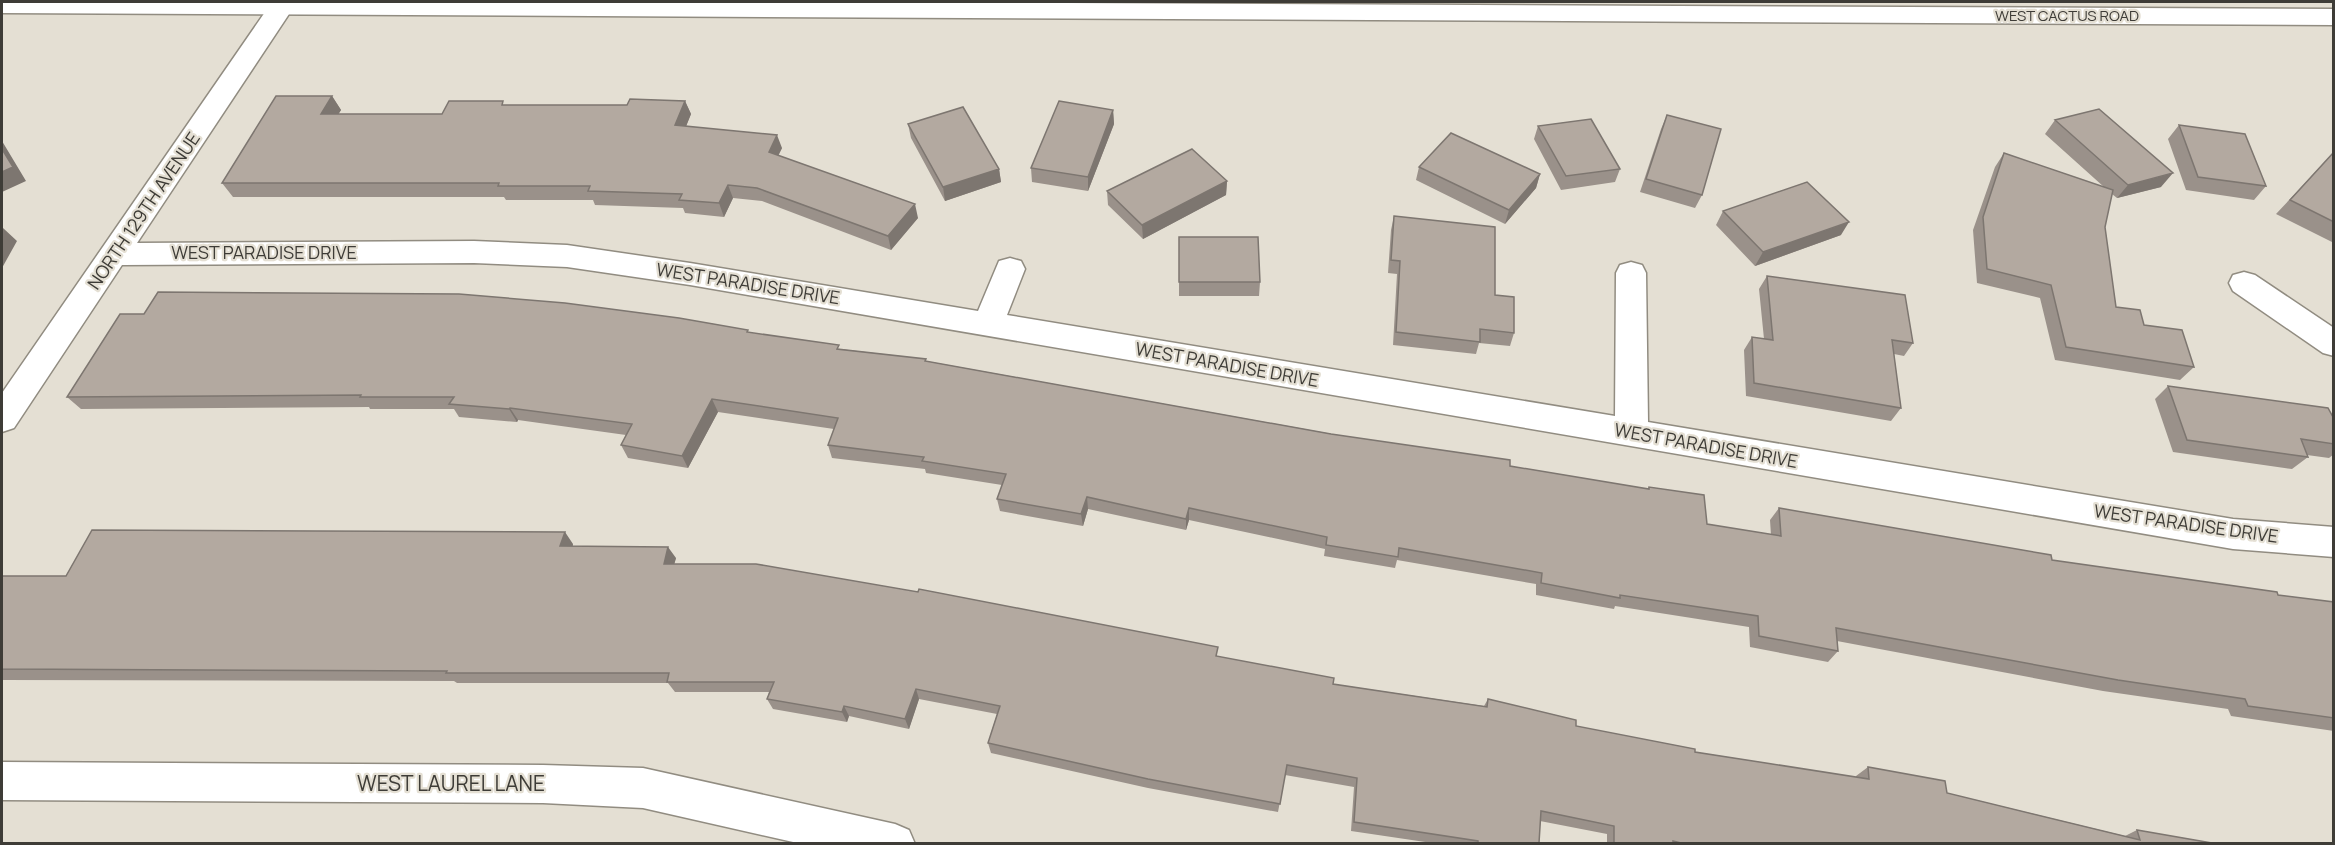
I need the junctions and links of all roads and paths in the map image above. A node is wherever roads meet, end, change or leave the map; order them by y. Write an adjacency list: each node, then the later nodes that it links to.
1 (283, 4): 2 (street, WEST CACTUS ROAD); 3 (street, WEST CACTUS ROAD); 4 (street, NORTH 129TH AVENUE)
2 (2, 5)
3 (2334, 17)
4 (115, 254): 8 (street, WEST PARADISE DRIVE); 10 (street, NORTH 129TH AVENUE)
5 (1010, 269): 8 (street)
6 (1631, 273): 11 (street)
7 (2244, 283): 9 (street)
8 (988, 325): 11 (street, WEST PARADISE DRIVE)
9 (2334, 344)
10 (2, 419)
11 (1632, 433): 12 (street, WEST PARADISE DRIVE)
12 (2334, 542)
13 (2, 781): 14 (street, WEST LAUREL LANE)
14 (895, 843)

